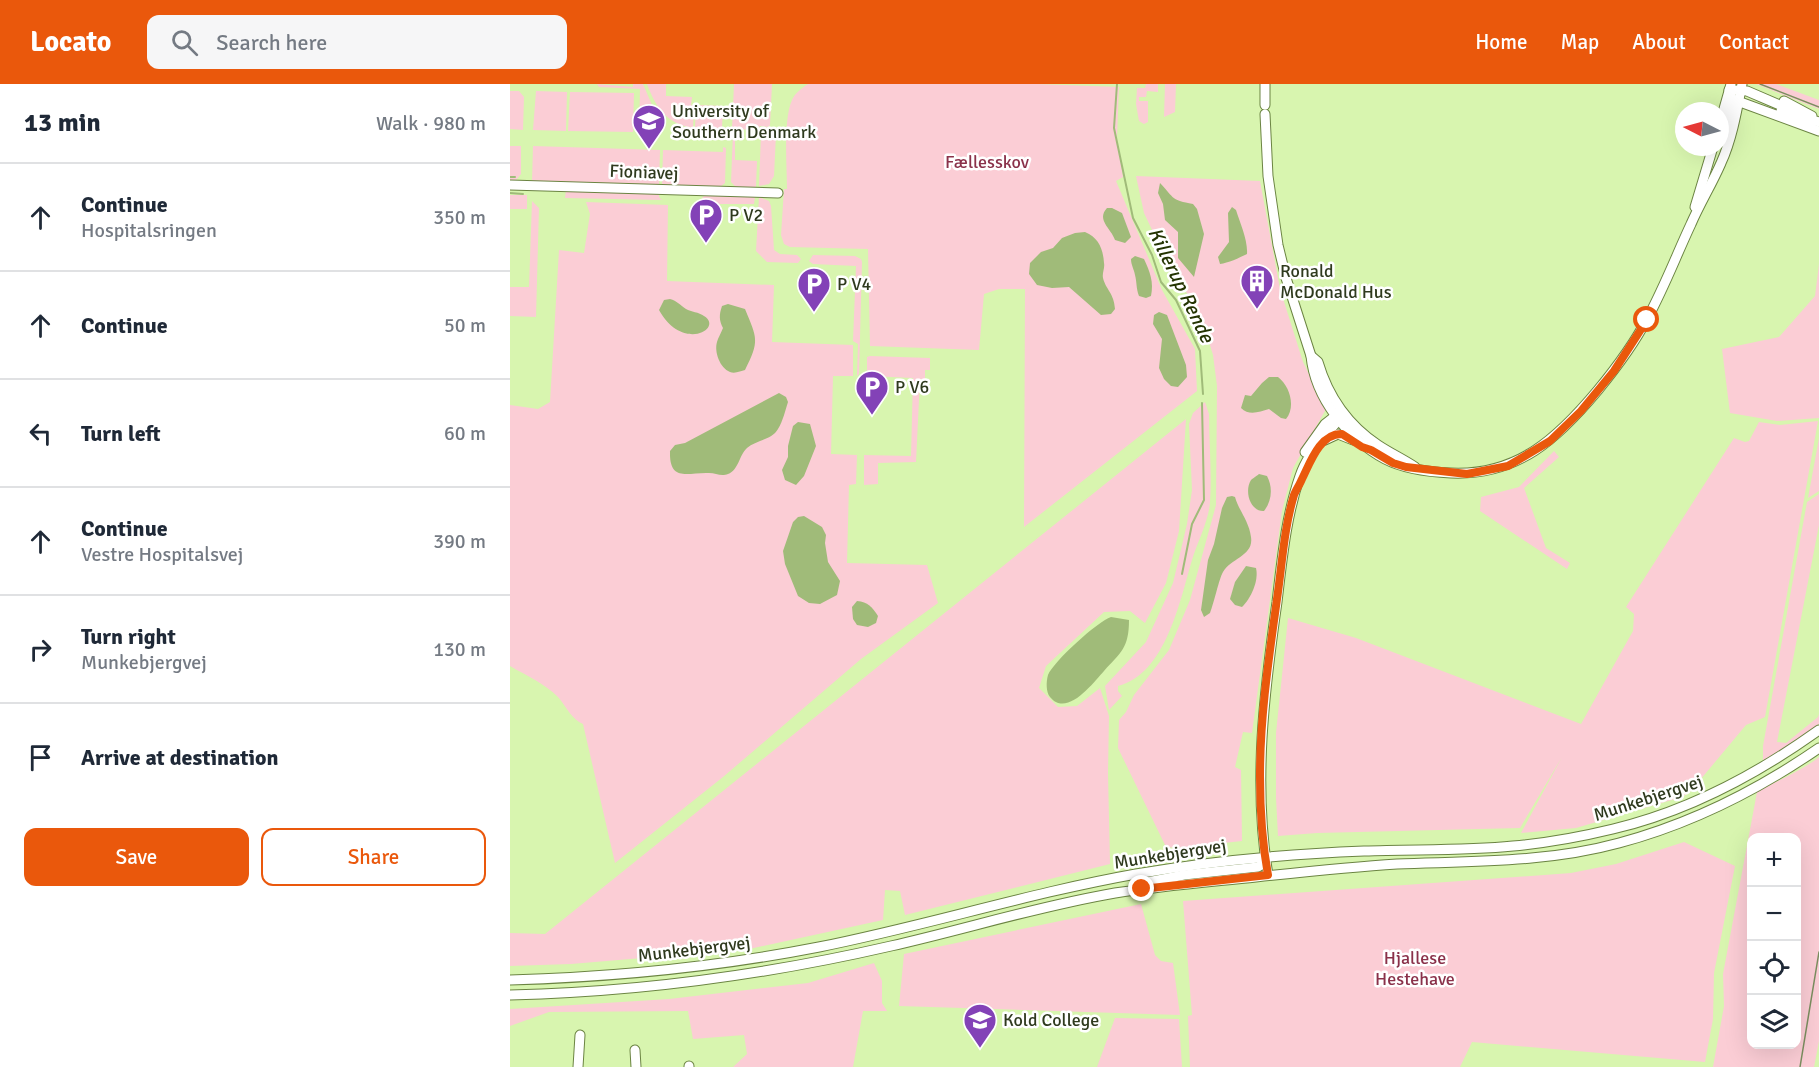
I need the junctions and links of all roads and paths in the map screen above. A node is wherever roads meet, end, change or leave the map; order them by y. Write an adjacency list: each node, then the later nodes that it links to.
1 (1265, 84): 10 (street)
2 (1736, 91): 3 (street); 4 (street); 5 (street); 9 (street)
3 (1729, 105)
4 (1819, 121)
5 (1819, 131)
6 (1710, 156): 9 (street)
7 (510, 185): 8 (street, Fioniavej)
8 (778, 193)
9 (1691, 224): 12 (street)
10 (1339, 416): 11 (street); 12 (street); 13 (street)
11 (1371, 450): 12 (street); 13 (street)
12 (1417, 468)
13 (1294, 494): 16 (street)
14 (1819, 730): 16 (street, Munkebjergvej)
15 (1819, 748): 17 (street, Munkebjergvej)
16 (1265, 857): 17 (street); 18 (street); 19 (street, Munkebjergvej)
17 (1268, 875): 18 (street, Munkebjergvej)
18 (1063, 904): 20 (street, Munkebjergvej)
19 (510, 980)
20 (510, 995)
21 (580, 1035): 23 (street)
22 (635, 1050): 24 (street)
23 (578, 1067)
24 (636, 1067)

